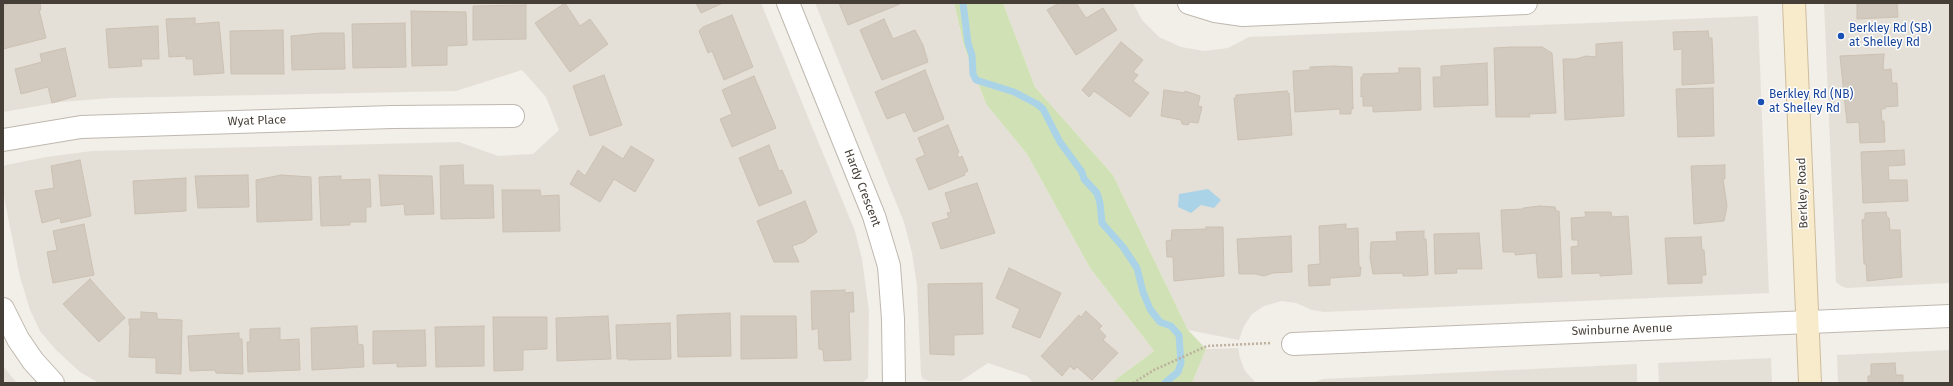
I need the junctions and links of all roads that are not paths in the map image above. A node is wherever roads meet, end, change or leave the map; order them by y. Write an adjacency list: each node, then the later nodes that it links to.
1 (788, 3): 12 (street, Hardy Crescent)
2 (1189, 3): 3 (street)
3 (1526, 3)
4 (1794, 3): 9 (street, Berkley Road)
5 (513, 116): 6 (street, Wyat Place)
6 (3, 140)
7 (3, 309): 11 (street)
8 (1950, 316): 9 (street, Swinburne Avenue)
9 (1808, 322): 10 (street, Swinburne Avenue); 13 (street, Berkley Road)
10 (1293, 344)
11 (53, 383)
12 (894, 383)
13 (1810, 383)

